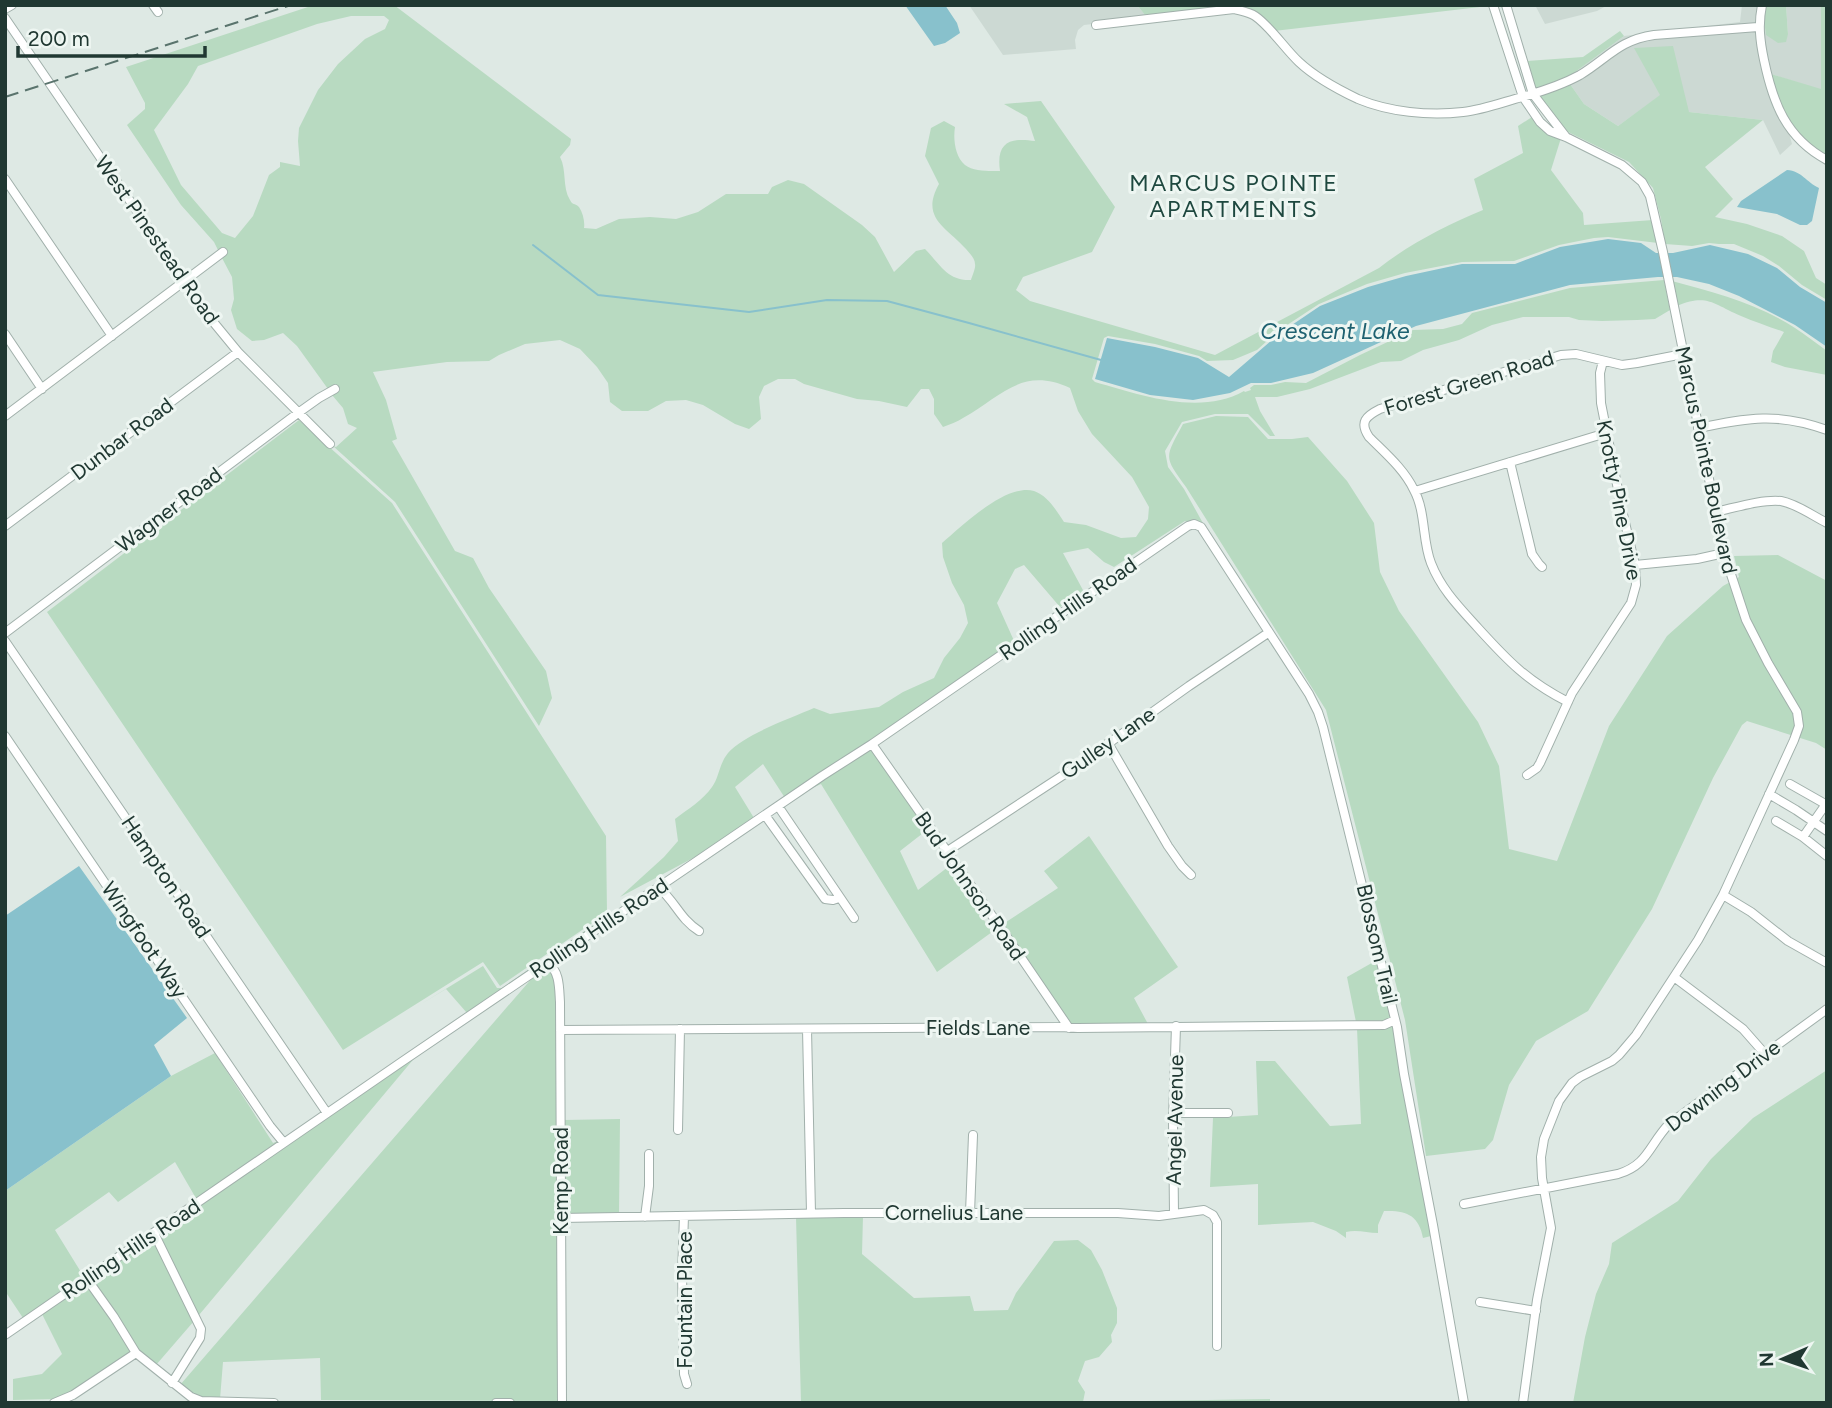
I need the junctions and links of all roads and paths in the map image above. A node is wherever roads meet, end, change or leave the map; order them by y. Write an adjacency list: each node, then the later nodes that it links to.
1 (12, 5): 5 (street)
2 (1493, 5): 10 (street, Marcus Pointe Boulevard)
3 (1506, 5): 9 (street, Marcus Pointe Boulevard)
4 (1762, 5): 8 (street)
5 (5, 9)
6 (5, 18): 15 (street, West Pinestead Road)
7 (1096, 25): 10 (street)
8 (1758, 27): 9 (street); 12 (street)
9 (1534, 94): 10 (street); 11 (street, Marcus Pointe Boulevard)
10 (1523, 97): 11 (street, Marcus Pointe Boulevard)
11 (1566, 137): 19 (street, Marcus Pointe Boulevard)
12 (1827, 160)
13 (5, 179): 17 (street)
14 (223, 252): 15 (street)
15 (185, 281): 17 (street); 18 (street, West Pinestead Road)
16 (5, 334): 21 (street)
17 (112, 336): 21 (street)
18 (238, 352): 23 (street, West Pinestead Road); 34 (street, Dunbar Road)
19 (1683, 354): 20 (street, Forest Green Road); 25 (street, Marcus Pointe Boulevard)
20 (1604, 361): 27 (street, Knotty Pine Drive); 30 (street, Forest Green Road)
21 (42, 388): 24 (street)
22 (335, 389): 23 (street, Wagner Road)
23 (298, 413): 28 (street, West Pinestead Road); 38 (street, Wagner Road)
24 (5, 416)
25 (1698, 428): 26 (street); 31 (street, Marcus Pointe Boulevard)
26 (1827, 430)
27 (1606, 433): 29 (street); 36 (street, Knotty Pine Drive)
28 (330, 444)
29 (1510, 462): 30 (street); 37 (street)
30 (1415, 491): 41 (street, Forest Green Road)
31 (1715, 512): 32 (street); 35 (street, Marcus Pointe Boulevard)
32 (1827, 523)
33 (1194, 524): 39 (street, Blossom Trail); 44 (street, Rolling Hills Road)
34 (5, 526)
35 (1724, 553): 36 (street); 47 (street, Marcus Pointe Boulevard)
36 (1635, 565): 41 (street, Knotty Pine Drive)
37 (1542, 567)
38 (5, 633)
39 (1268, 633): 43 (street, Gulley Lane); 67 (street, Blossom Trail)
40 (5, 641): 74 (street, Hampton Road)
41 (1568, 702): 45 (street, Knotty Pine Drive)
42 (5, 736): 79 (street, Wingfoot Way)
43 (1108, 743): 55 (street, Gulley Lane); 57 (street)
44 (872, 744): 49 (street, Rolling Hills Road); 55 (street, Bud Johnson Road)
45 (1527, 775)
46 (1790, 784): 48 (street)
47 (1769, 794): 52 (street); 59 (street, Marcus Pointe Boulevard)
48 (1826, 805): 52 (street)
49 (778, 806): 50 (street, Rolling Hills Road); 60 (street)
50 (765, 815): 58 (street, Rolling Hills Road); 60 (street)
51 (1776, 821): 54 (street)
52 (1814, 821): 53 (street); 54 (street)
53 (1827, 831)
54 (1803, 837): 56 (street)
55 (946, 852): 69 (street, Bud Johnson Road)
56 (1827, 856)
57 (1191, 875)
58 (658, 887): 62 (street); 63 (street, Rolling Hills Road)
59 (1723, 895): 64 (street); 65 (street, Marcus Pointe Boulevard)
60 (839, 898): 61 (street)
61 (854, 918)
62 (699, 931)
63 (548, 963): 72 (street, Kemp Road); 74 (street, Rolling Hills Road)
64 (1827, 963)
65 (1674, 977): 73 (street); 81 (street, Marcus Pointe Boulevard)
66 (1827, 1009): 73 (street, Downing Drive)
67 (1395, 1020): 68 (street, Fields Lane); 103 (street, Blossom Trail)
68 (1177, 1026): 69 (street, Fields Lane); 75 (street, Angel Avenue)
69 (1069, 1028): 71 (street, Fields Lane)
70 (680, 1029): 71 (street, Fields Lane); 72 (street, Fields Lane); 77 (street)
71 (807, 1029): 83 (street)
72 (560, 1030): 88 (street, Kemp Road)
73 (1765, 1054): 81 (street, Downing Drive)
74 (327, 1113): 79 (street, Rolling Hills Road)
75 (1173, 1113): 76 (street); 85 (street, Angel Avenue)
76 (1228, 1113)
77 (678, 1130)
78 (974, 1135): 84 (street)
79 (284, 1143): 89 (street, Rolling Hills Road)
80 (649, 1154): 87 (street)
81 (1544, 1188): 82 (street, Downing Drive); 92 (street, Marcus Pointe Boulevard)
82 (1464, 1204)
83 (811, 1213): 84 (street, Cornelius Lane); 86 (street, Cornelius Lane)
84 (970, 1213): 85 (street, Cornelius Lane)
85 (1174, 1214): 94 (street, Cornelius Lane)
86 (684, 1216): 87 (street, Cornelius Lane); 97 (street, Fountain Place)
87 (645, 1217): 88 (street, Cornelius Lane)
88 (561, 1218): 102 (street, Kemp Road)
89 (154, 1233): 90 (street, Rolling Hills Road); 96 (street)
90 (87, 1279): 93 (street, Rolling Hills Road); 95 (street)
91 (1480, 1302): 92 (street)
92 (1536, 1311): 104 (street, Marcus Pointe Boulevard)
93 (5, 1335)
94 (1217, 1346)
95 (136, 1353): 96 (street); 98 (street)
96 (172, 1383): 99 (street)
97 (687, 1384)
98 (54, 1403)
99 (274, 1403)
100 (496, 1403): 101 (street)
101 (510, 1403)
102 (562, 1403)
103 (1464, 1403)
104 (1523, 1403)

